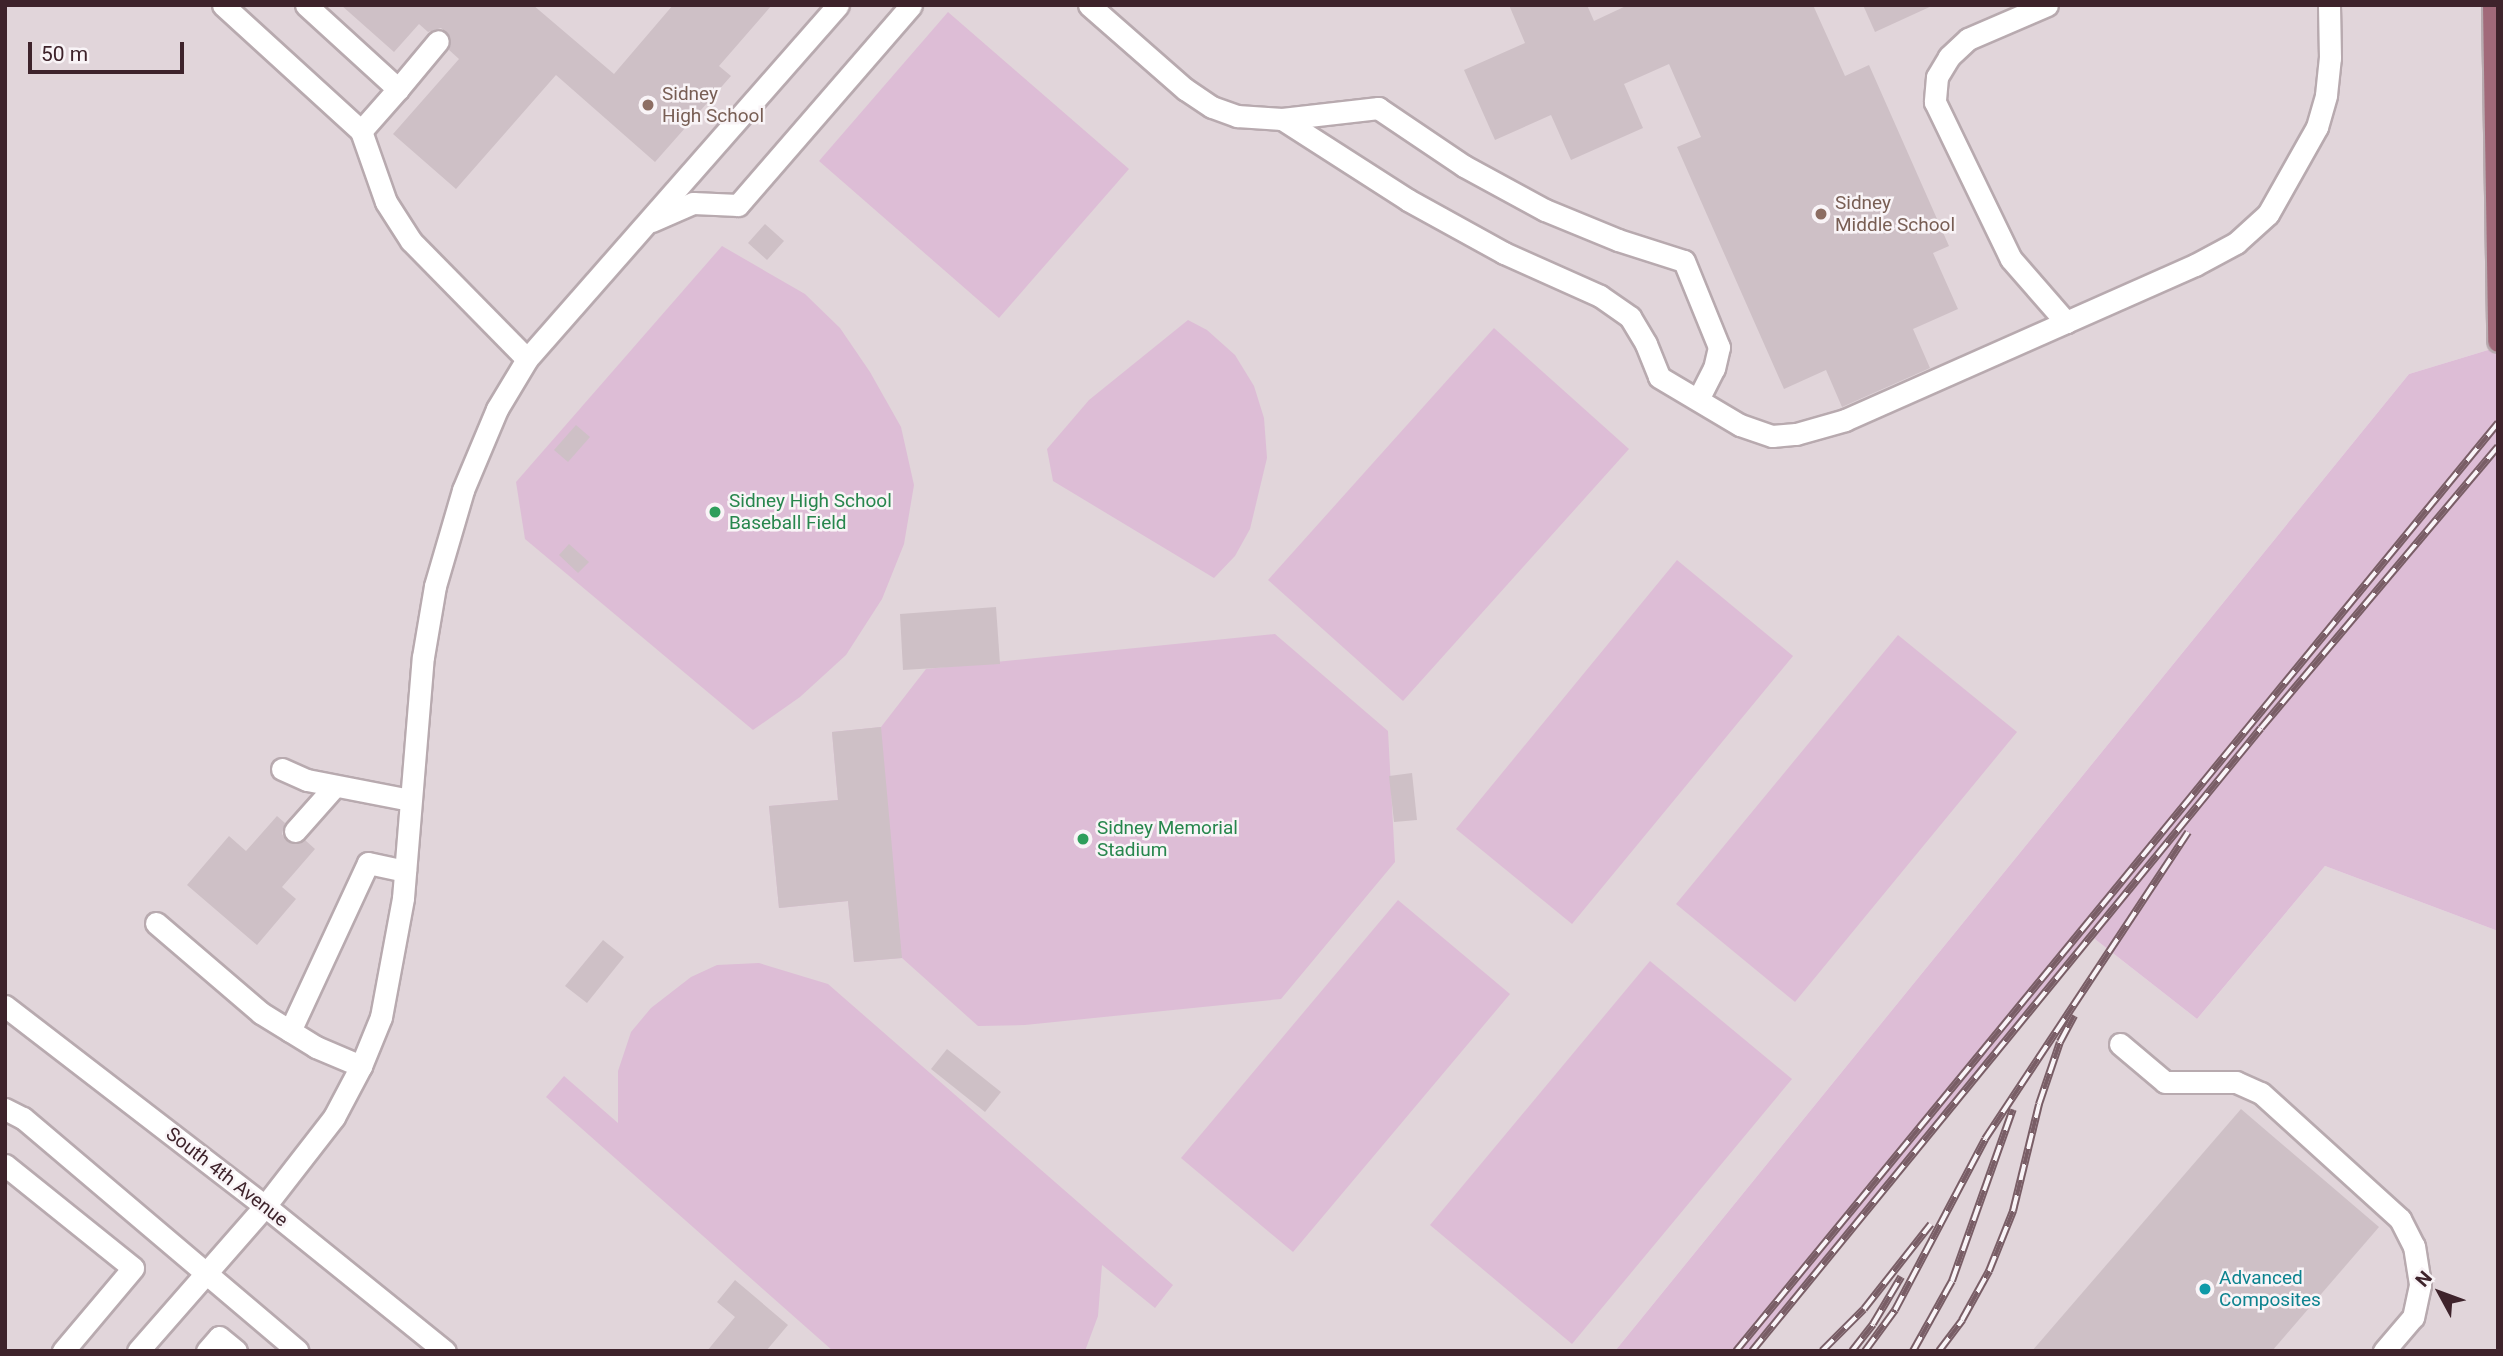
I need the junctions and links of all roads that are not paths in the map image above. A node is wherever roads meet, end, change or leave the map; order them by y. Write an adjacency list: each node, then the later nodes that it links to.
1 (223, 5): 12 (street)
2 (306, 5): 10 (street)
3 (838, 5): 13 (street)
4 (911, 5): 13 (street)
5 (1089, 5): 11 (street)
6 (2047, 5): 14 (street)
7 (2329, 5): 14 (street)
8 (2493, 5): 15 (main road)
9 (439, 41): 10 (street)
10 (398, 89): 12 (street)
11 (1282, 119): 17 (street); 17 (street)
12 (360, 131): 16 (street)
13 (646, 223): 16 (street)
14 (2066, 322): 17 (street)
15 (2498, 341)
16 (527, 359): 20 (street)
17 (1698, 399)
18 (282, 769): 19 (street)
19 (335, 786): 20 (street); 21 (street)
20 (410, 800): 22 (street)
21 (295, 831)
22 (405, 871): 25 (street); 27 (street)
23 (156, 923): 25 (street)
24 (5, 1006): 30 (street, South 4th Avenue)
25 (290, 1031): 27 (street)
26 (2120, 1044): 38 (street)
27 (361, 1066): 30 (street)
28 (5, 1109): 31 (street)
29 (5, 1165): 32 (street)
30 (265, 1206): 31 (street); 37 (street, South 4th Avenue)
31 (205, 1272): 33 (street); 36 (street)
32 (63, 1351)
33 (138, 1351)
34 (207, 1351): 35 (street)
35 (236, 1351)
36 (298, 1351)
37 (445, 1351)
38 (2384, 1351)

